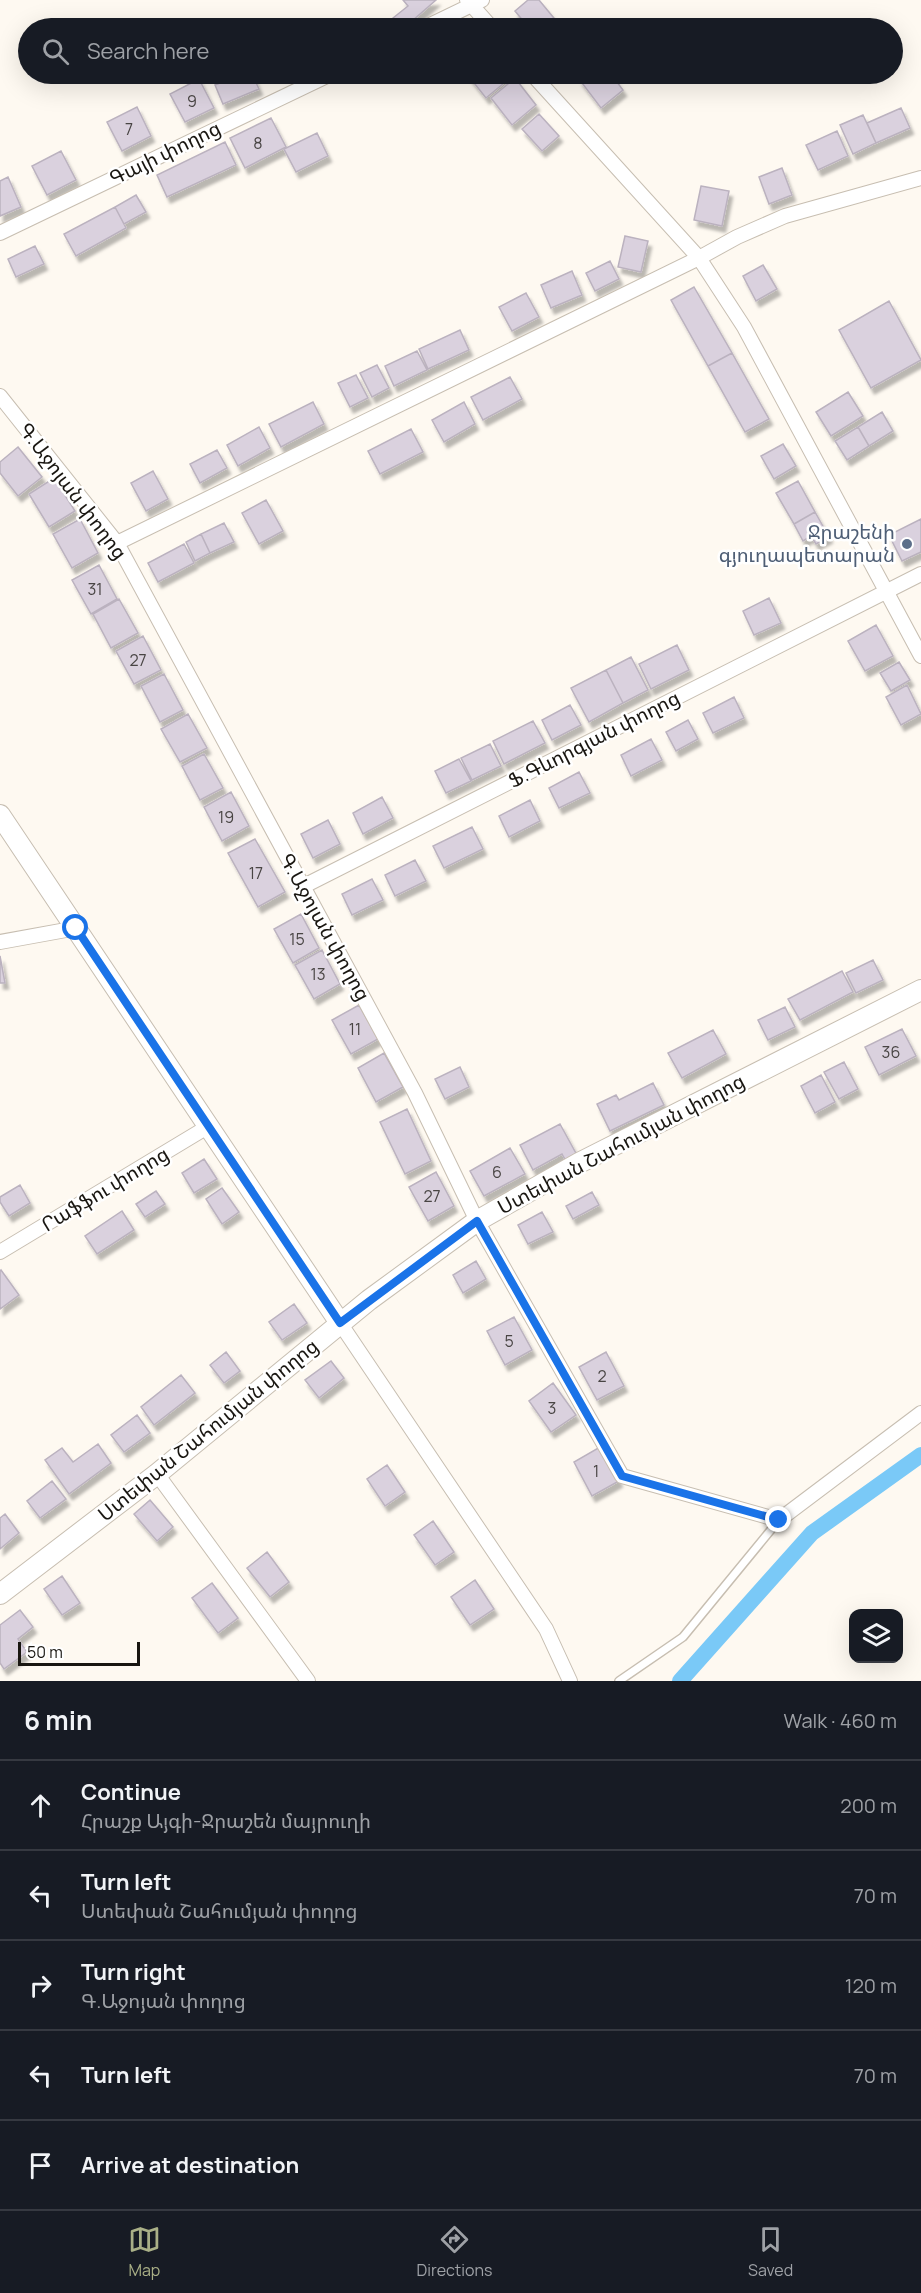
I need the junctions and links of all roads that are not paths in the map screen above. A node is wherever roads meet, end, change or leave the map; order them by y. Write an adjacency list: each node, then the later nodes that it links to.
1 (473, 2): 2 (street); 3 (street)
2 (443, 18)
3 (485, 18)
4 (310, 84): 7 (street, Գայի փողոց)
5 (541, 84): 8 (street)
6 (921, 178): 8 (street)
7 (0, 233)
8 (699, 258): 10 (street); 12 (street)
9 (0, 396): 10 (street, Գ.Աջոյան փողոց)
10 (117, 543): 15 (street, Գ.Աջոյան փողոց)
11 (921, 574): 12 (street, Ֆ.Գևորգյան փողոց)
12 (885, 591): 13 (street); 15 (street, Ֆ.Գևորգյան փողոց)
13 (921, 656)
14 (0, 815): 16 (main road)
15 (302, 887): 20 (street, Գ.Աջոյան փողոց)
16 (76, 928): 17 (street); 19 (main road)
17 (0, 942)
18 (921, 990): 20 (main road, Ստեփան Շահումյան փողոց)
19 (209, 1126): 21 (street, Րաֆֆու փողոց); 22 (main road)
20 (477, 1221): 22 (main road, Ստեփան Շահումյան փողոց); 25 (street, Գ.Աջոյան փողոց)
21 (0, 1252)
22 (340, 1323): 24 (main road, Ստեփան Շահումյան փողոց); 28 (street)
23 (921, 1413): 25 (street)
24 (157, 1474): 26 (main road, Ստեփան Շահումյան փողոց); 27 (street)
25 (779, 1520): 29 (lane)
26 (0, 1594)
27 (308, 1681)
28 (570, 1681)
29 (619, 1681)

